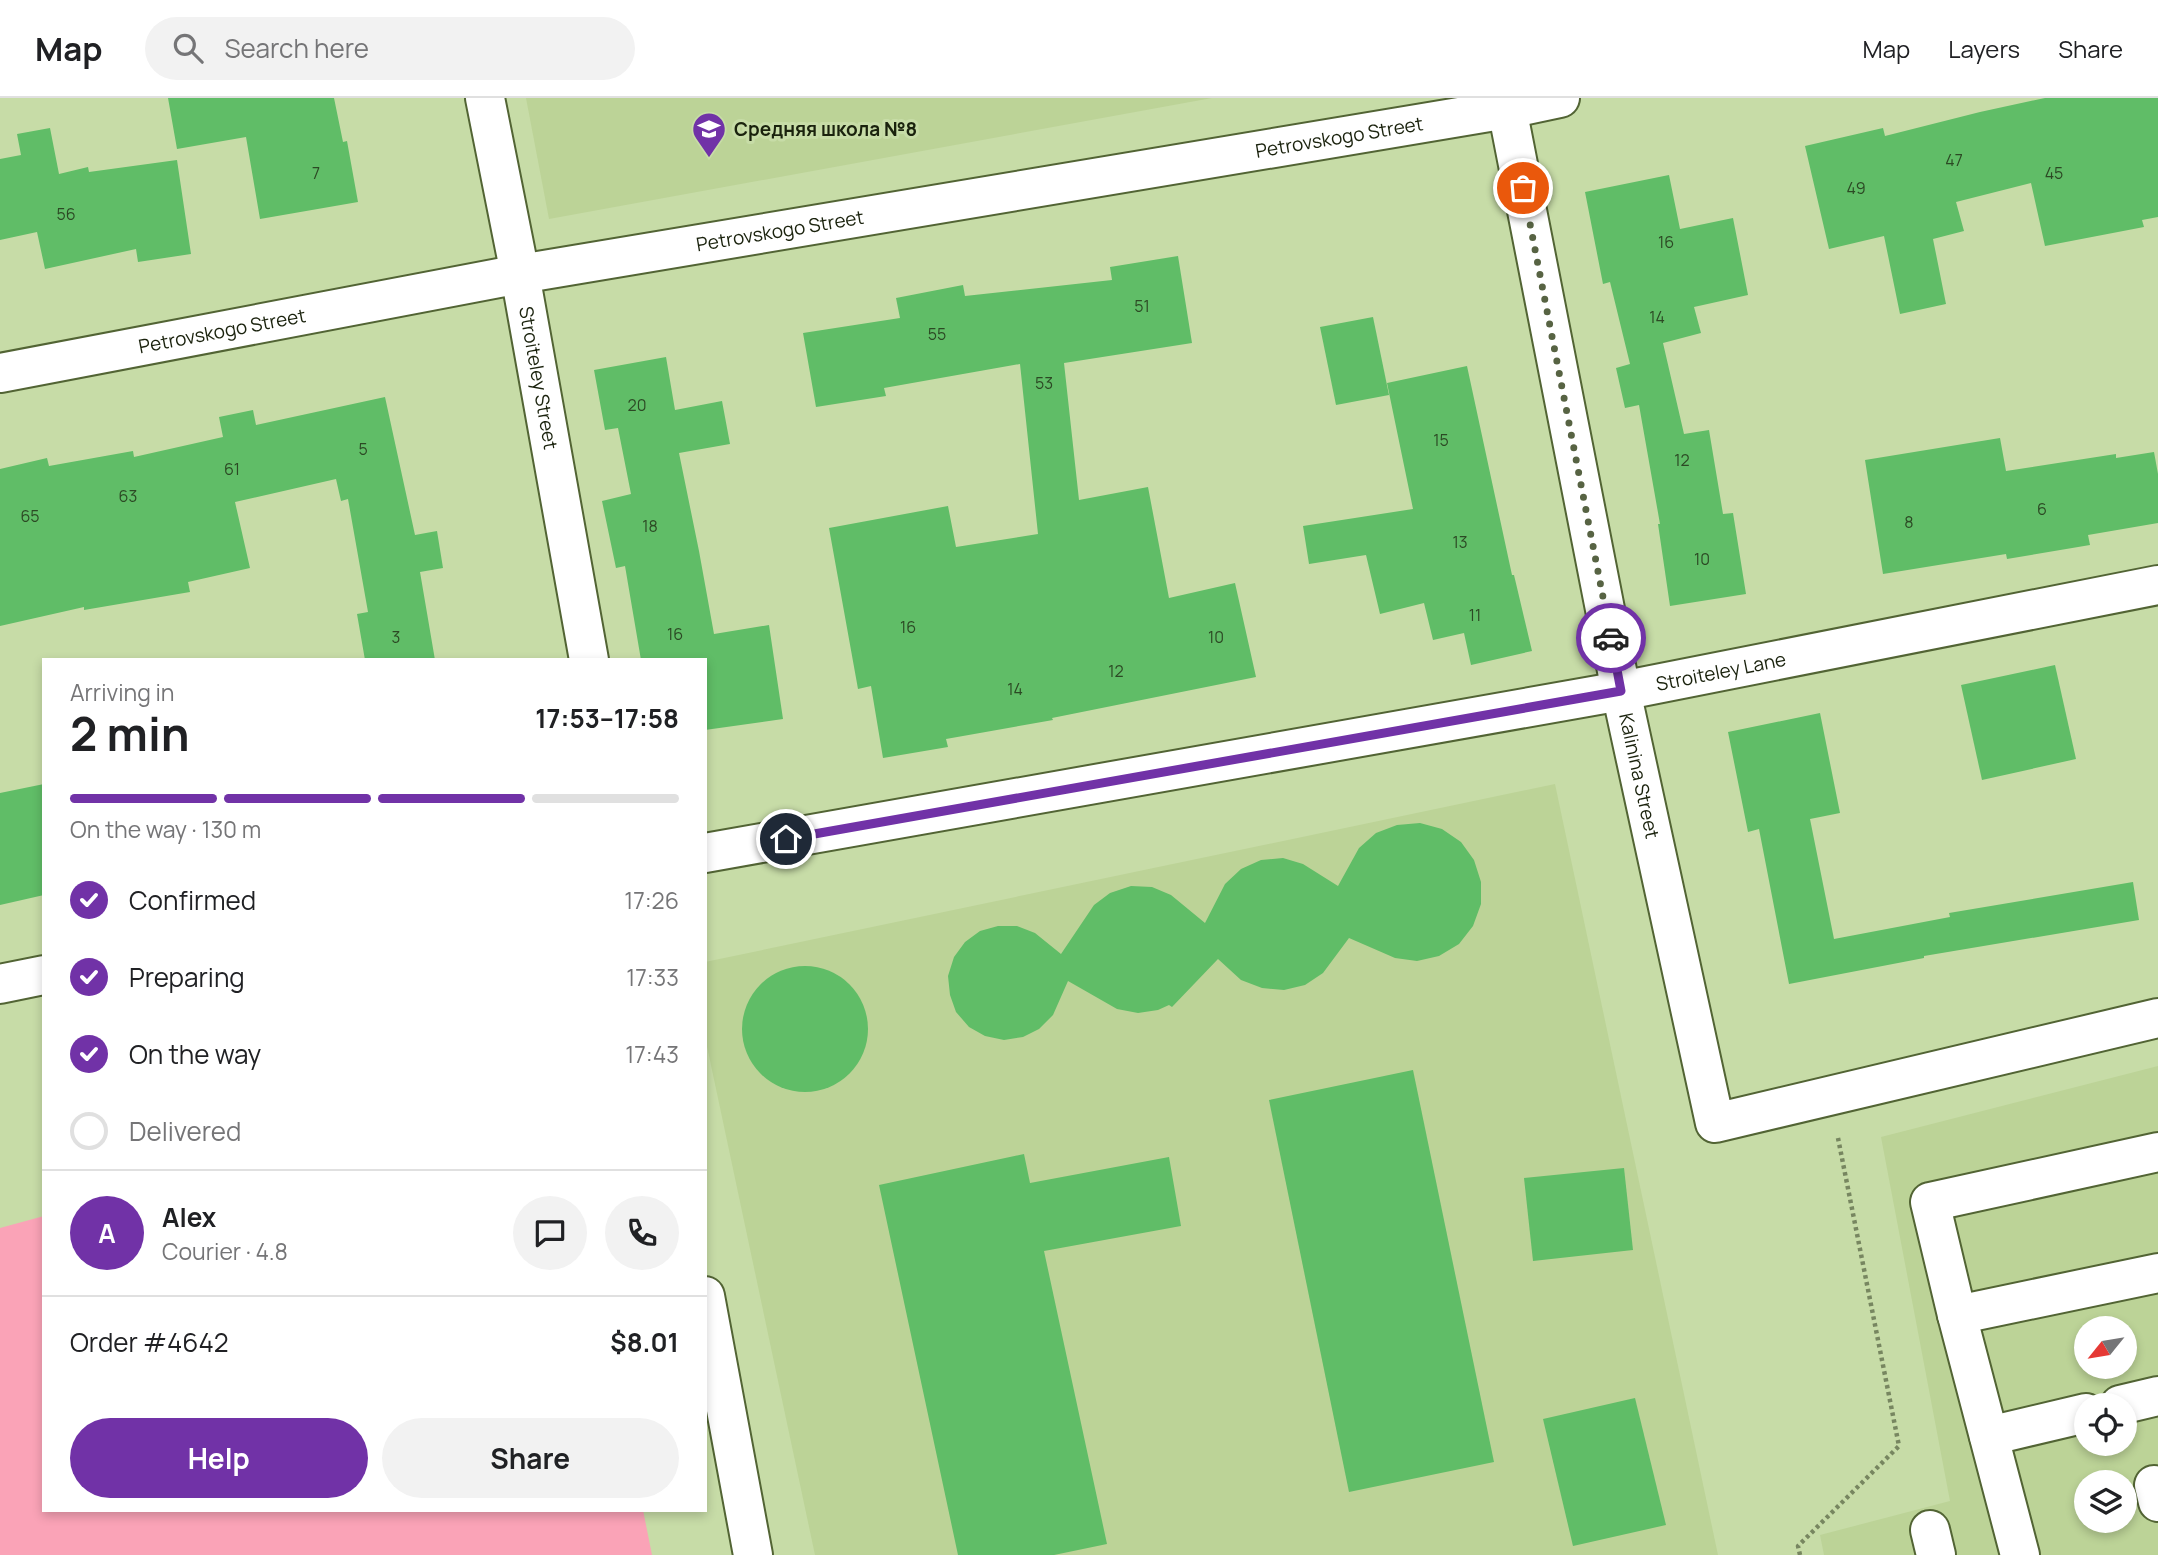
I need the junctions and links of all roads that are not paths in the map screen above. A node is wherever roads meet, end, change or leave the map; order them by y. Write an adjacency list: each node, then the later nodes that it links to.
1 (485, 98): 4 (street, Stroiteley Street)
2 (1560, 98): 3 (street, Petrovskogo Street)
3 (1506, 103): 4 (street, Petrovskogo Street); 8 (street, Kalinina Street)
4 (520, 274): 5 (street, Petrovskogo Street); 7 (street, Stroiteley Street)
5 (0, 373)
6 (2158, 585): 8 (street, Stroiteley Lane)
7 (589, 658)
8 (1621, 691): 9 (street, Stroiteley Lane); 12 (street, Kalinina Street)
9 (707, 853)
10 (42, 975): 11 (street)
11 (0, 984)
12 (2158, 1018)
13 (2158, 1152): 16 (street)
14 (2158, 1273): 16 (street)
15 (707, 1307): 21 (street)
16 (1957, 1315): 20 (street)
17 (2158, 1396): 18 (street)
18 (2137, 1401)
19 (2074, 1416): 20 (street)
20 (1989, 1436): 22 (street)
21 (753, 1555)
22 (2020, 1555)

